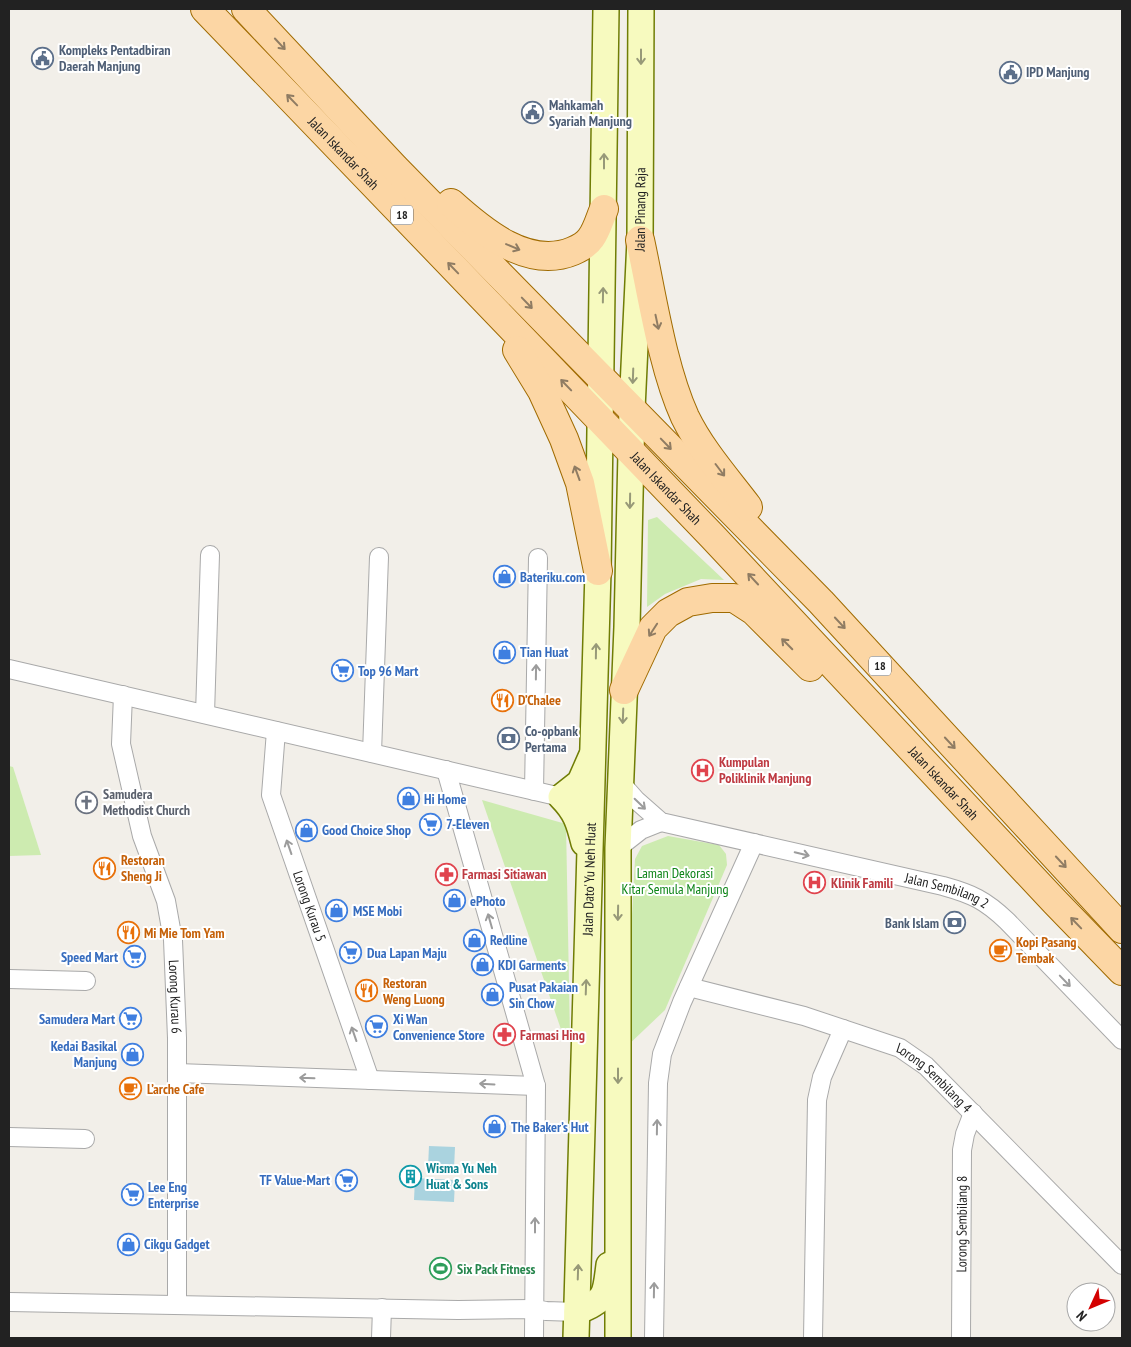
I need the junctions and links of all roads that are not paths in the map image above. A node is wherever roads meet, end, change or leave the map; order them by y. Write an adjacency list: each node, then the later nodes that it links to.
1 (205, 9): 8 (main road, Jalan Iskandar Shah / 18, one-way to 1)
2 (246, 9): 5 (main road, Jalan Iskandar Shah / 18, one-way to 5)
3 (606, 9): 6 (main road, one-way to 3)
4 (641, 9): 7 (main road, Jalan Pinang Raja, one-way to 7)
5 (315, 82): 6 (main road, one-way to 6); 9 (main road, Jalan Iskandar Shah / 18, one-way to 9)
6 (604, 209): 9 (main road, one-way to 6)
7 (640, 240): 10 (main road, Jalan Pinang Raja, one-way to 10); 17 (main road, one-way to 17)
8 (482, 297): 11 (main road, Jalan Iskandar Shah / 18, one-way to 8); 16 (main road, one-way to 8)
9 (602, 379): 10 (main road, Jalan Iskandar Shah / 18); 11 (main road, Jalan Dato' Yu Neh Huat)
10 (632, 409): 12 (main road, Jalan Pinang Raja); 17 (main road, Jalan Iskandar Shah / 18, one-way to 17)
11 (600, 420): 12 (main road, Jalan Iskandar Shah / 18); 16 (main road, Jalan Dato' Yu Neh Huat)
12 (631, 452): 19 (main road, Jalan Dato' Yu Neh Huat, one-way to 19); 26 (main road, Jalan Iskandar Shah / 18, one-way to 12)
13 (210, 555): 21 (street)
14 (379, 557): 24 (street)
15 (538, 558): 28 (street, one-way to 15)
16 (598, 572): 23 (main road, Jalan Dato' Yu Neh Huat, one-way to 16)
17 (821, 602): 34 (main road, Jalan Iskandar Shah / 18, one-way to 34)
18 (9, 669): 20 (street)
19 (624, 690): 26 (main road, one-way to 19); 27 (main road, Jalan Dato' Yu Neh Huat, one-way to 27)
20 (123, 696): 21 (street); 41 (street, Lorong Kurau 6)
21 (205, 714): 22 (street)
22 (276, 731): 24 (street); 42 (street, Lorong Kurau 5, one-way to 22)
23 (593, 752): 29 (main road); 33 (main road, Jalan Dato' Yu Neh Huat)
24 (372, 753): 25 (street)
25 (446, 770): 28 (street); 43 (street, one-way to 25)
26 (942, 780): 35 (main road, Jalan Iskandar Shah / 18, one-way to 26)
27 (621, 783): 30 (street, Jalan Sembilang 2, one-way to 30); 32 (main road, Jalan Dato' Yu Neh Huat)
28 (534, 790): 29 (street)
29 (560, 797): 33 (main road)
30 (661, 822): 31 (street, Jalan Sembilang 2); 32 (street)
31 (754, 843): 38 (street); 40 (street, Jalan Sembilang 2, one-way to 40)
32 (618, 848): 47 (main road, Jalan Dato' Yu Neh Huat, one-way to 47)
33 (590, 862): 53 (main road, Jalan Dato' Yu Neh Huat, one-way to 33)
34 (1122, 928)
35 (1122, 971)
36 (9, 979): 37 (street)
37 (86, 981)
38 (689, 987): 39 (street, Lorong Sembilang 4); 58 (street, one-way to 38)
39 (843, 1029): 44 (street, Lorong Sembilang 4); 59 (street)
40 (1122, 1040)
41 (177, 1073): 42 (street, one-way to 41); 50 (street, Lorong Kurau 6)
42 (370, 1080): 43 (street, one-way to 42)
43 (536, 1086): 52 (street, one-way to 43)
44 (973, 1114): 48 (street, Lorong Sembilang 4); 60 (street, Lorong Sembilang 8)
45 (9, 1137): 46 (street)
46 (85, 1138)
47 (618, 1191): 53 (main road); 57 (main road, Jalan Dato' Yu Neh Huat)
48 (1122, 1265)
49 (9, 1302): 50 (street)
50 (177, 1305): 51 (street)
51 (382, 1308): 52 (street); 54 (street)
52 (534, 1308): 53 (street); 55 (street)
53 (577, 1312): 56 (main road, Jalan Dato' Yu Neh Huat)
54 (381, 1338)
55 (534, 1338)
56 (576, 1338)
57 (618, 1338)
58 (654, 1338)
59 (813, 1338)
60 (961, 1338)

